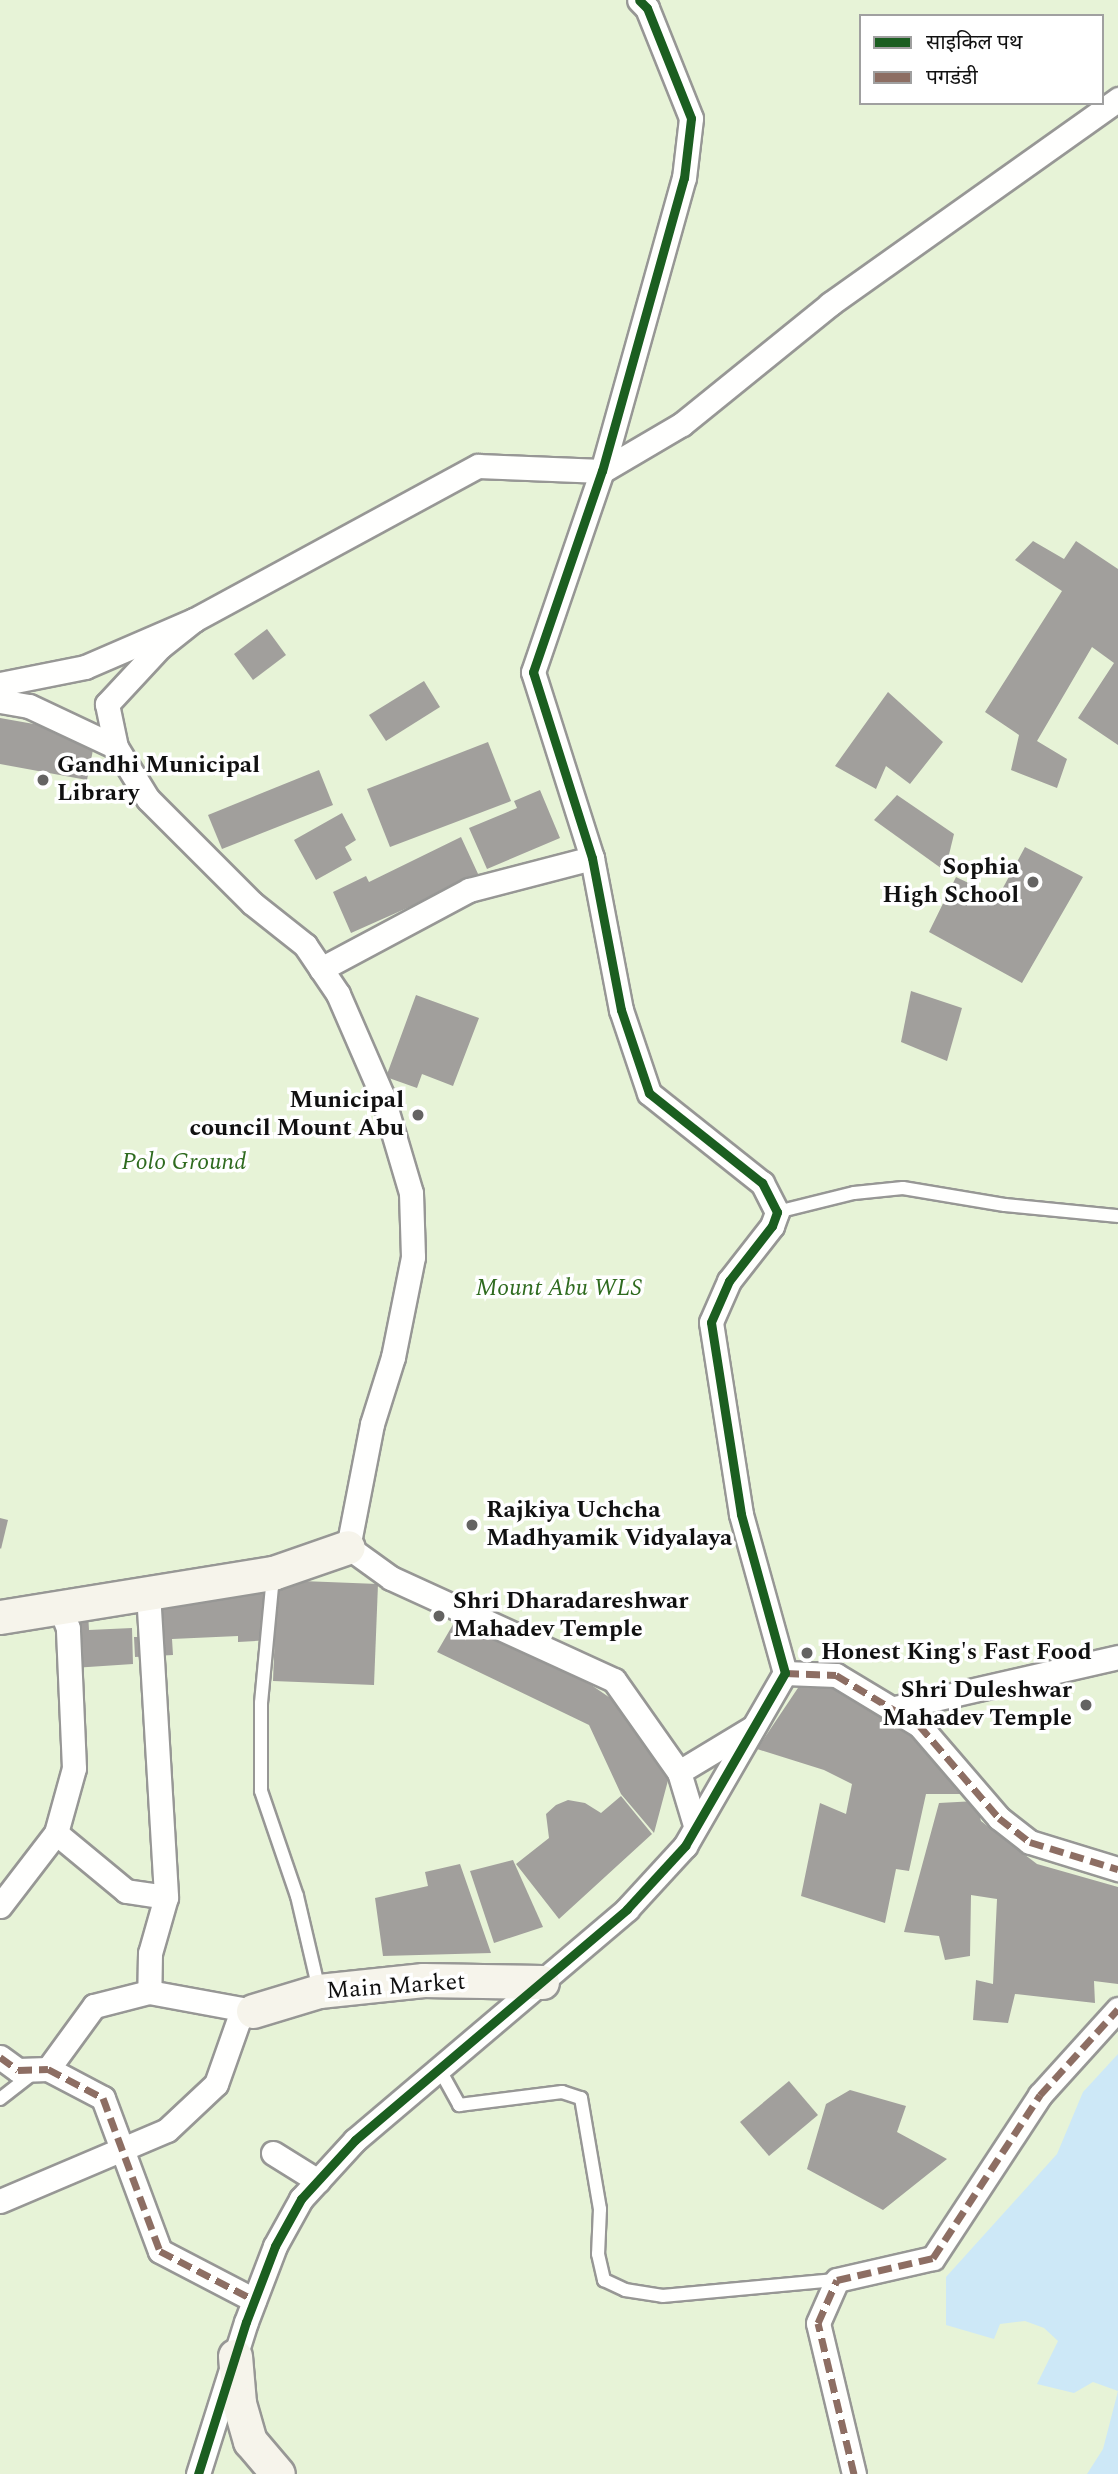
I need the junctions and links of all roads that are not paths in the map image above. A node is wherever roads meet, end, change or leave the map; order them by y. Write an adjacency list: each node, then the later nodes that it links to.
1 (639, 0): 3 (street)
2 (1114, 105): 3 (street)
3 (603, 471): 4 (street); 8 (street)
4 (194, 620): 5 (street); 7 (street)
5 (0, 684)
6 (0, 701): 7 (street)
7 (116, 747): 9 (street)
8 (592, 858): 9 (street); 10 (street)
9 (321, 969): 12 (street)
10 (777, 1212): 11 (lane); 18 (street)
11 (1118, 1216)
12 (348, 1547): 13 (main road); 21 (street)
13 (273, 1573): 14 (main road); 28 (lane)
14 (148, 1592): 15 (main road); 25 (street)
15 (60, 1606): 16 (main road); 23 (street)
16 (0, 1617)
17 (1118, 1657): 19 (street)
18 (785, 1673): 19 (street); 20 (street)
19 (891, 1709): 24 (street)
20 (755, 1726): 21 (street); 22 (street)
21 (679, 1772): 22 (street)
22 (695, 1825): 27 (street)
23 (56, 1833): 25 (street); 26 (street)
24 (1118, 1869)
25 (166, 1897): 29 (street)
26 (0, 1906)
27 (542, 1982): 28 (main road, Main Market); 34 (street)
28 (319, 1991): 31 (main road, Main Market)
29 (149, 1992): 31 (street); 33 (street)
30 (1118, 2009): 40 (street)
31 (253, 2011): 36 (street)
32 (0, 2057): 33 (street)
33 (43, 2069): 35 (lane); 36 (street)
34 (441, 2072): 38 (street); 40 (lane)
35 (0, 2099)
36 (122, 2151): 39 (street); 41 (street)
37 (273, 2153): 38 (street)
38 (318, 2181): 41 (street)
39 (0, 2201)
40 (837, 2280): 45 (street)
41 (254, 2300): 42 (street)
42 (235, 2356): 43 (street); 44 (main road)
43 (198, 2474)
44 (278, 2474)
45 (854, 2474)

